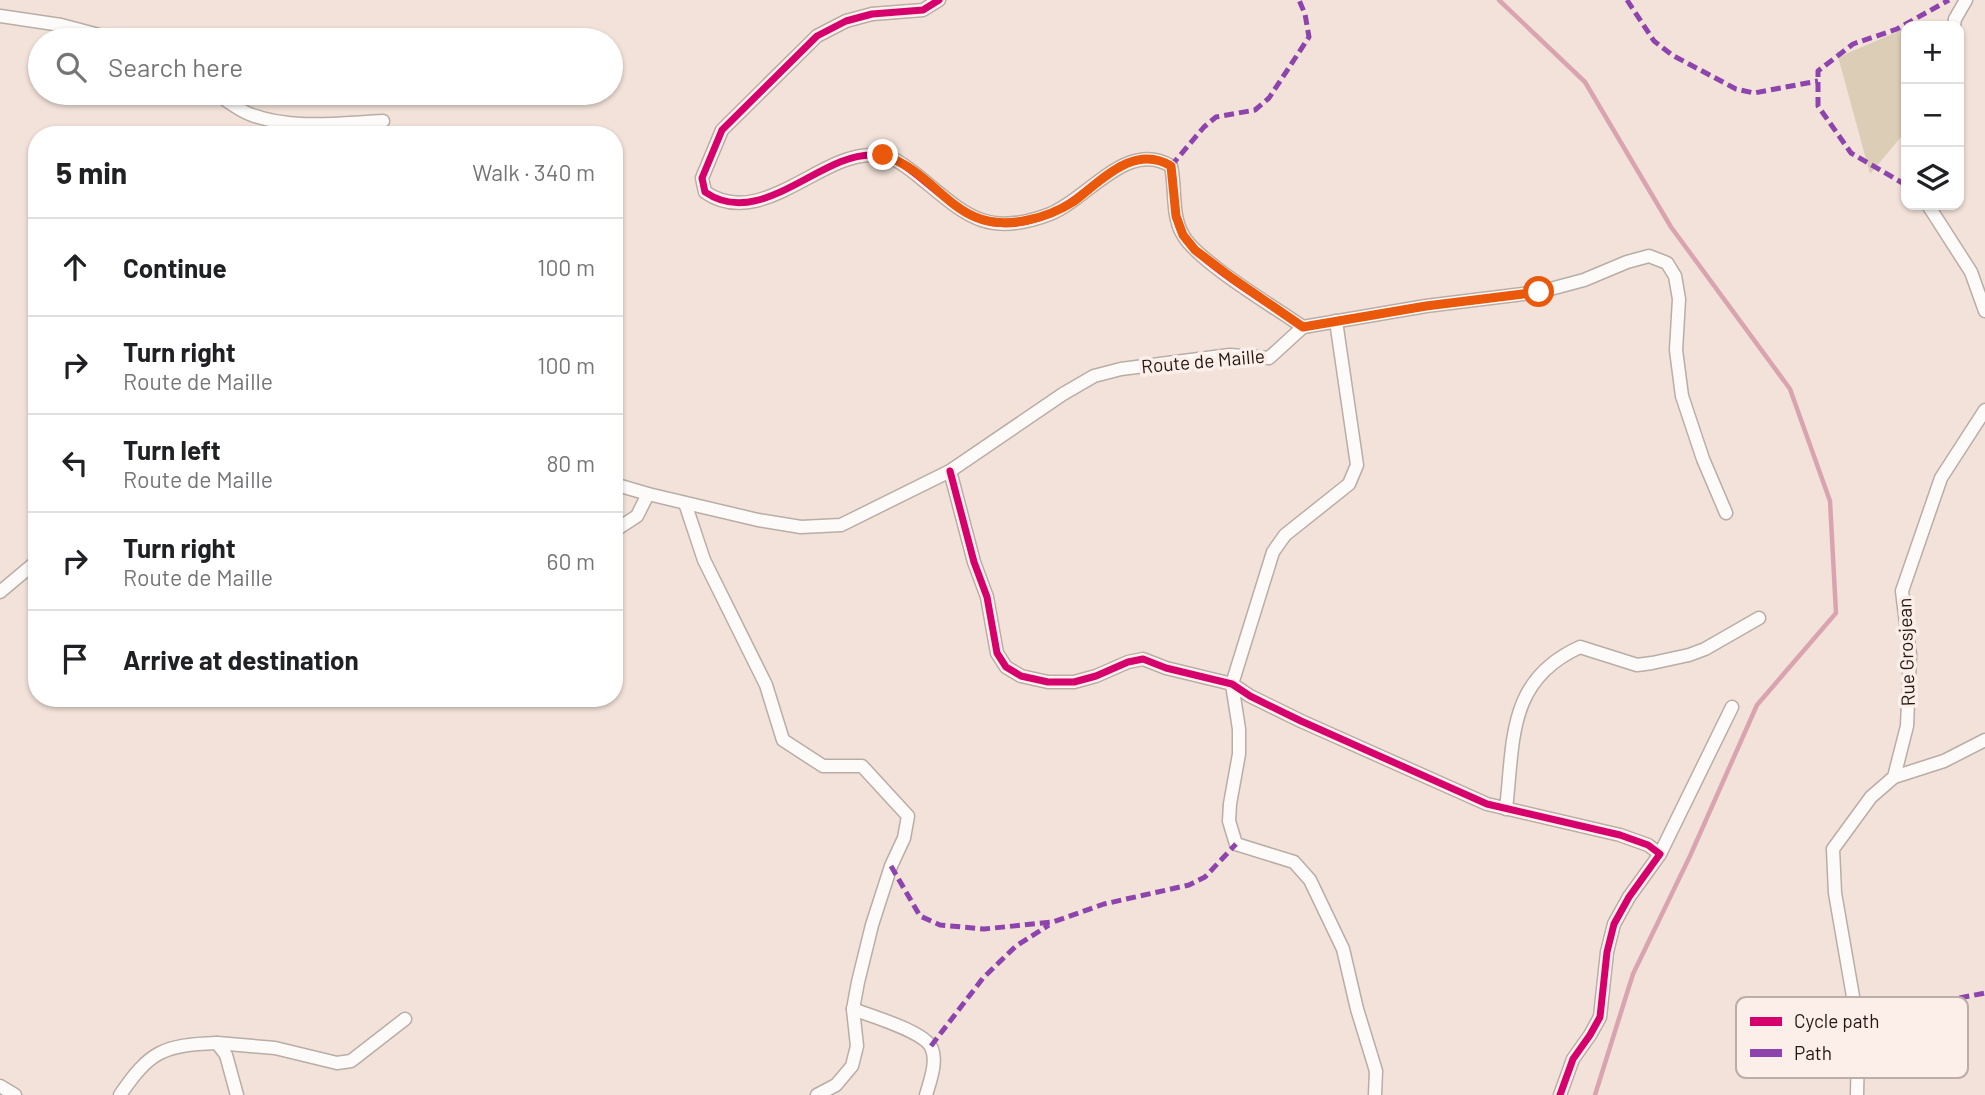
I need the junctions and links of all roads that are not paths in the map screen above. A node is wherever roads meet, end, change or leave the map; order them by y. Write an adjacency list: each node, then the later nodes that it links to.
1 (939, 0): 11 (street)
2 (1966, 0): 4 (street)
3 (0, 16): 5 (street)
4 (1955, 21)
5 (72, 28)
6 (234, 105): 7 (street)
7 (383, 121)
8 (1931, 210): 9 (street)
9 (1985, 311)
10 (1336, 321): 11 (street); 17 (street); 22 (street)
11 (1303, 327): 13 (street, Route de Maille)
12 (1985, 410): 25 (street, Rue Grosjean)
13 (950, 471): 16 (street, Route de Maille); 22 (street)
14 (623, 487): 15 (street, Route de Maille)
15 (648, 494): 16 (street, Route de Maille); 18 (street)
16 (685, 503): 29 (street)
17 (1726, 513)
18 (623, 525)
19 (28, 569): 20 (street)
20 (0, 592)
21 (1759, 618): 26 (street)
22 (1232, 684): 26 (street); 38 (street)
23 (1732, 707): 27 (street)
24 (1985, 740): 25 (street)
25 (1894, 777): 28 (street)
26 (1506, 809): 27 (street)
27 (1660, 855): 39 (street)
28 (1853, 997)
29 (853, 1009): 36 (street); 37 (street)
30 (405, 1019): 31 (street)
31 (217, 1043): 34 (street); 35 (street)
32 (0, 1086): 33 (street)
33 (15, 1095)
34 (120, 1095)
35 (237, 1095)
36 (817, 1095)
37 (926, 1095)
38 (1375, 1095)
39 (1560, 1095)

